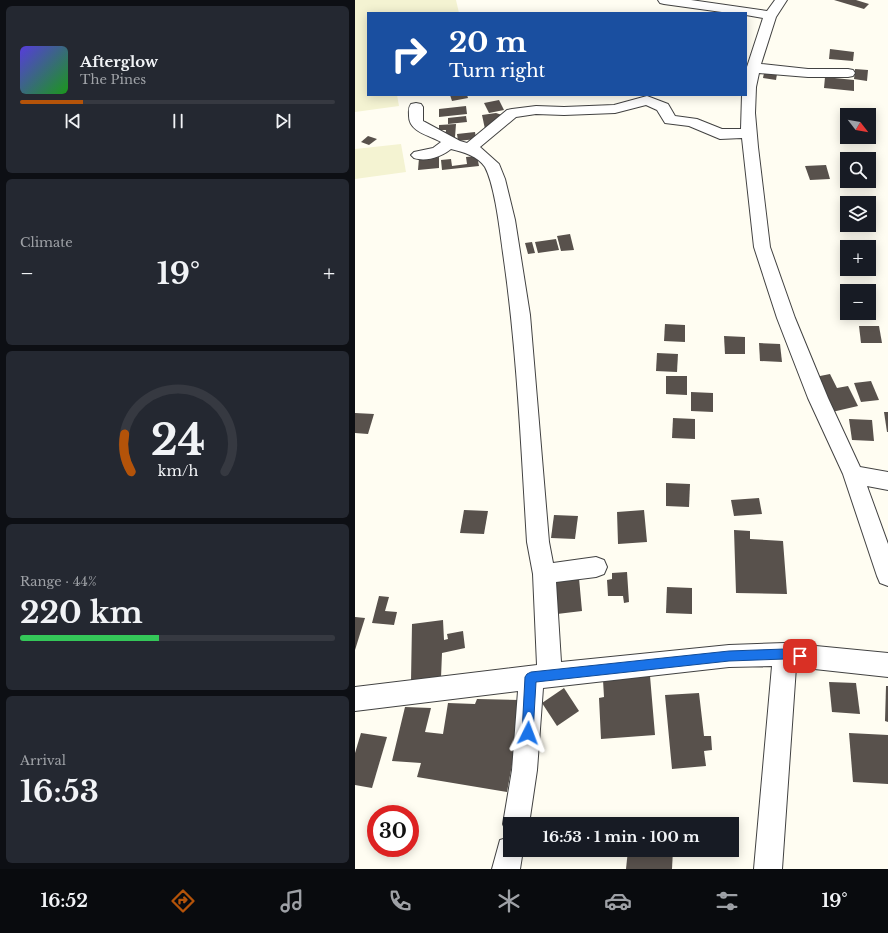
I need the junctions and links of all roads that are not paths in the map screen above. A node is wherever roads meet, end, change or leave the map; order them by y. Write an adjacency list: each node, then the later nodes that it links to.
1 (664, 0): 3 (street)
2 (781, 0): 3 (street)
3 (771, 15): 4 (street)
4 (754, 68): 5 (street); 7 (street)
5 (848, 73)
6 (416, 107): 8 (street)
7 (749, 132): 9 (street); 11 (street)
8 (450, 142): 9 (street); 10 (street)
9 (470, 148): 14 (street)
10 (419, 155)
11 (853, 474): 12 (street); 15 (street)
12 (888, 481)
13 (595, 567): 14 (street)
14 (544, 574): 18 (street)
15 (888, 576)
16 (785, 654): 17 (street); 18 (street); 23 (street)
17 (888, 665)
18 (540, 676): 19 (street); 20 (street)
19 (355, 699)
20 (517, 817)
21 (509, 857): 22 (street)
22 (507, 869)
23 (768, 869)

